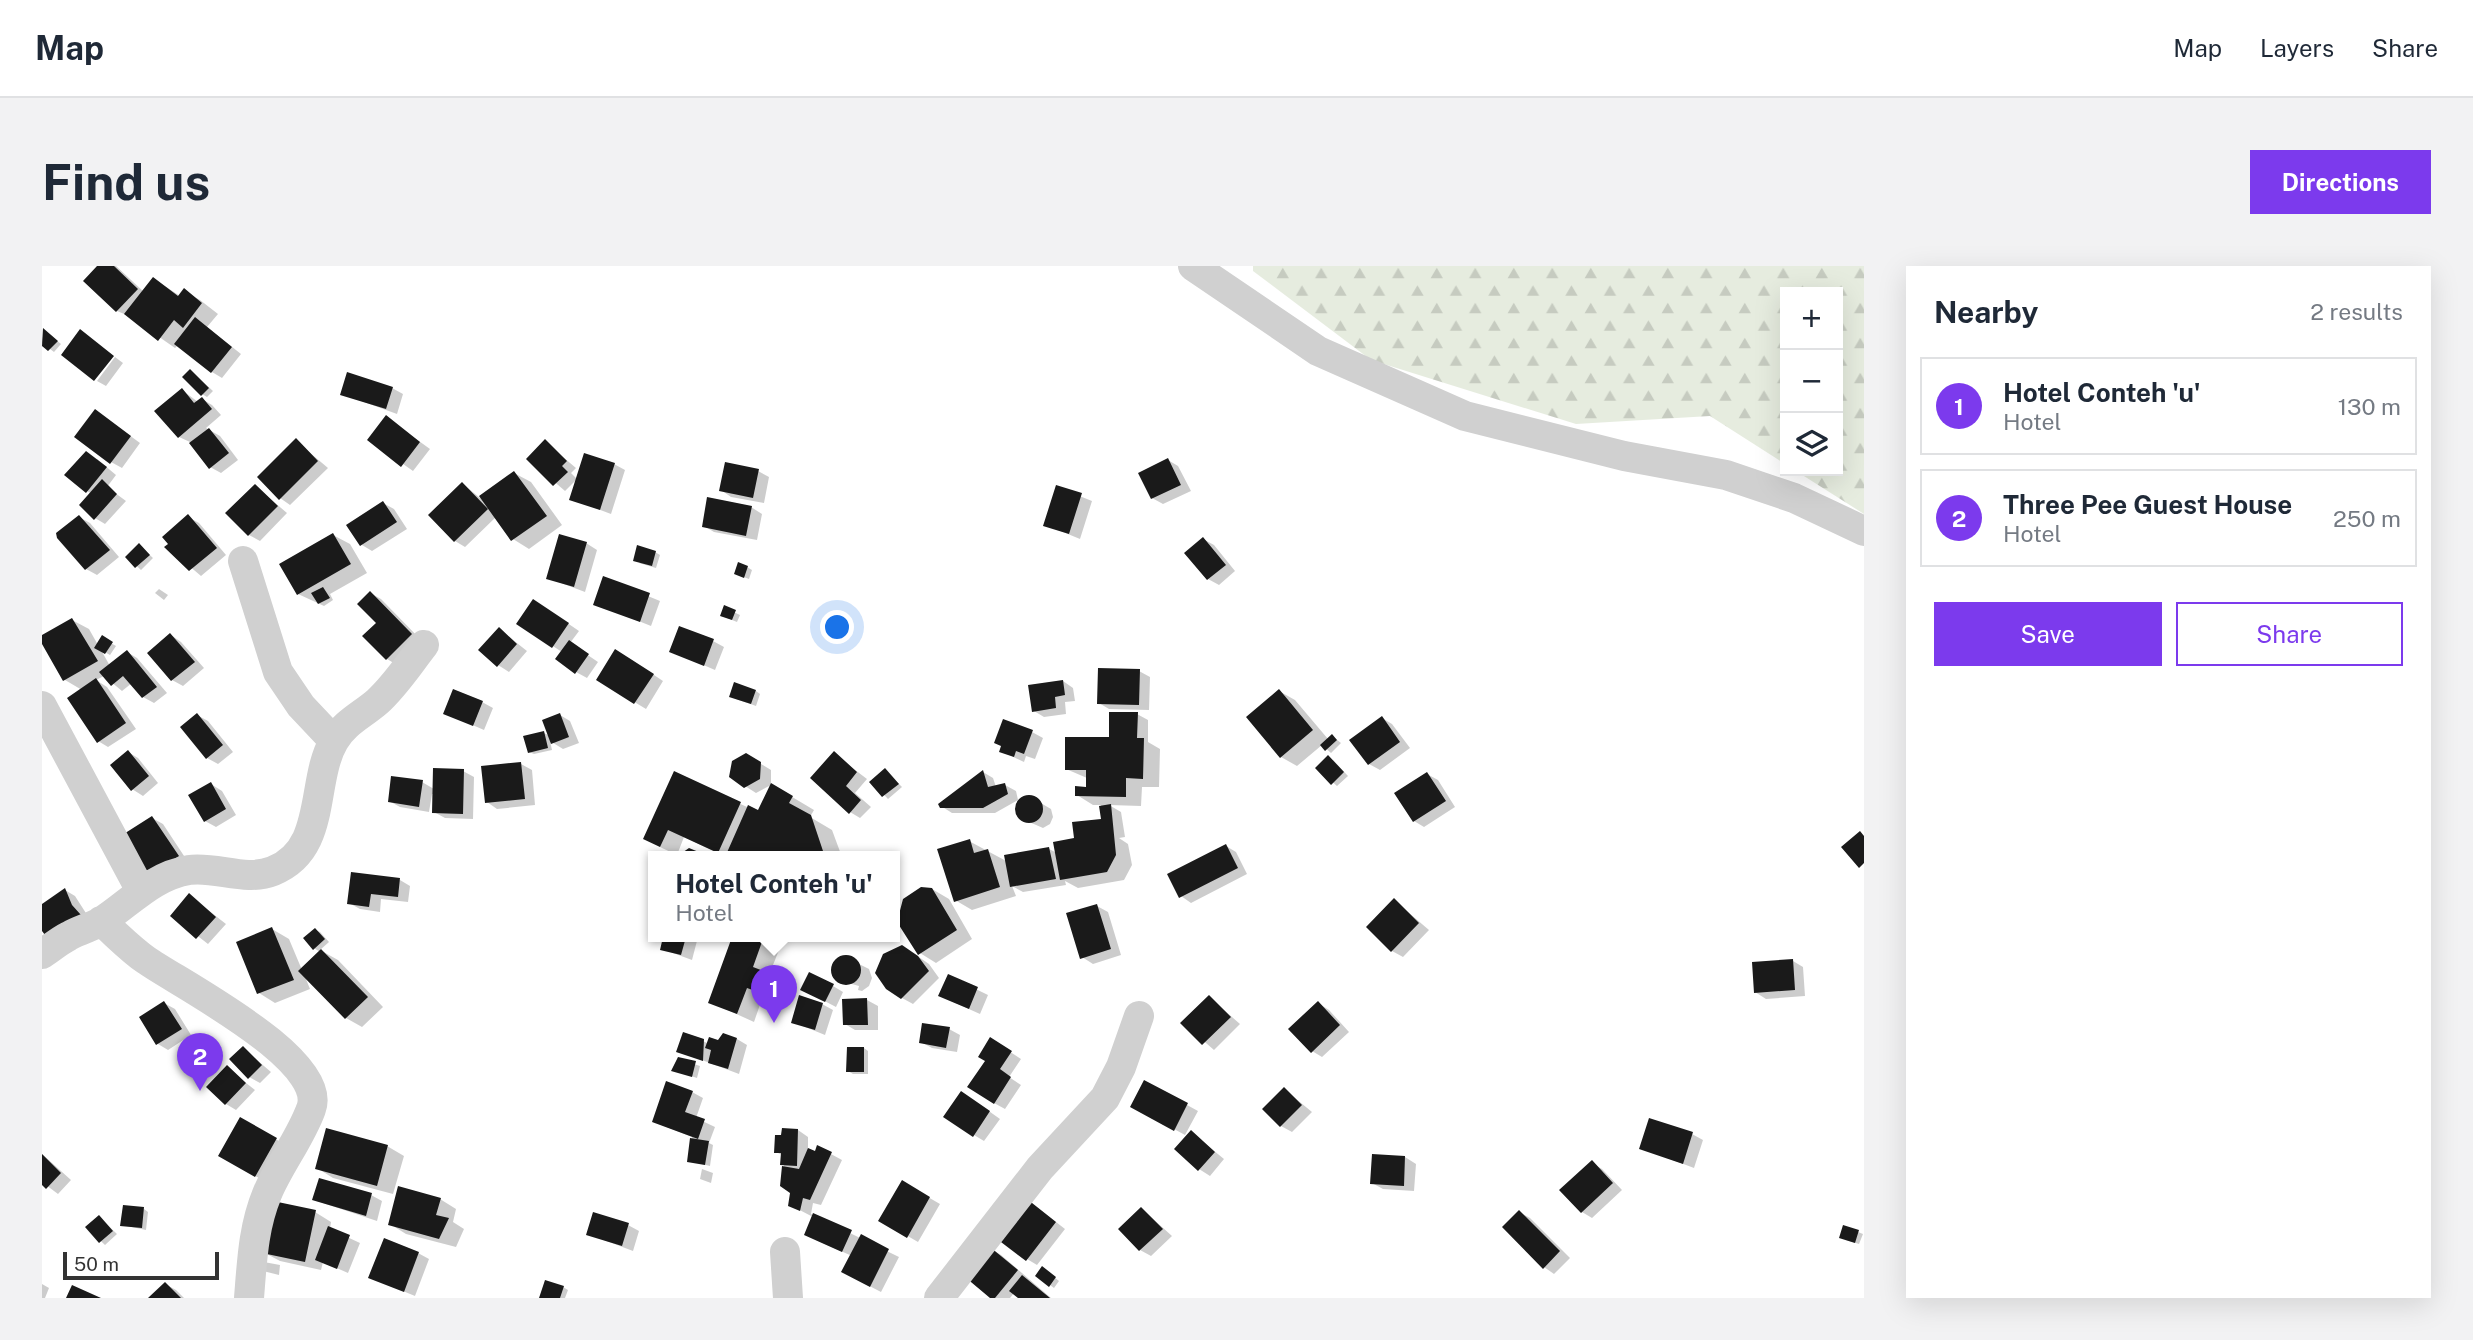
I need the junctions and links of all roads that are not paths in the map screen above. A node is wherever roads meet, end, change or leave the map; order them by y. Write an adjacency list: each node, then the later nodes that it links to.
1 (1193, 266): 2 (street)
2 (1864, 531)
3 (243, 561): 6 (street)
4 (424, 645): 6 (street)
5 (42, 706): 7 (street)
6 (334, 741): 7 (street)
7 (141, 891): 8 (street)
8 (102, 922): 9 (street); 12 (street)
9 (42, 954)
10 (1139, 1016): 14 (street)
11 (785, 1252): 13 (street)
12 (249, 1298)
13 (788, 1298)
14 (939, 1298)

